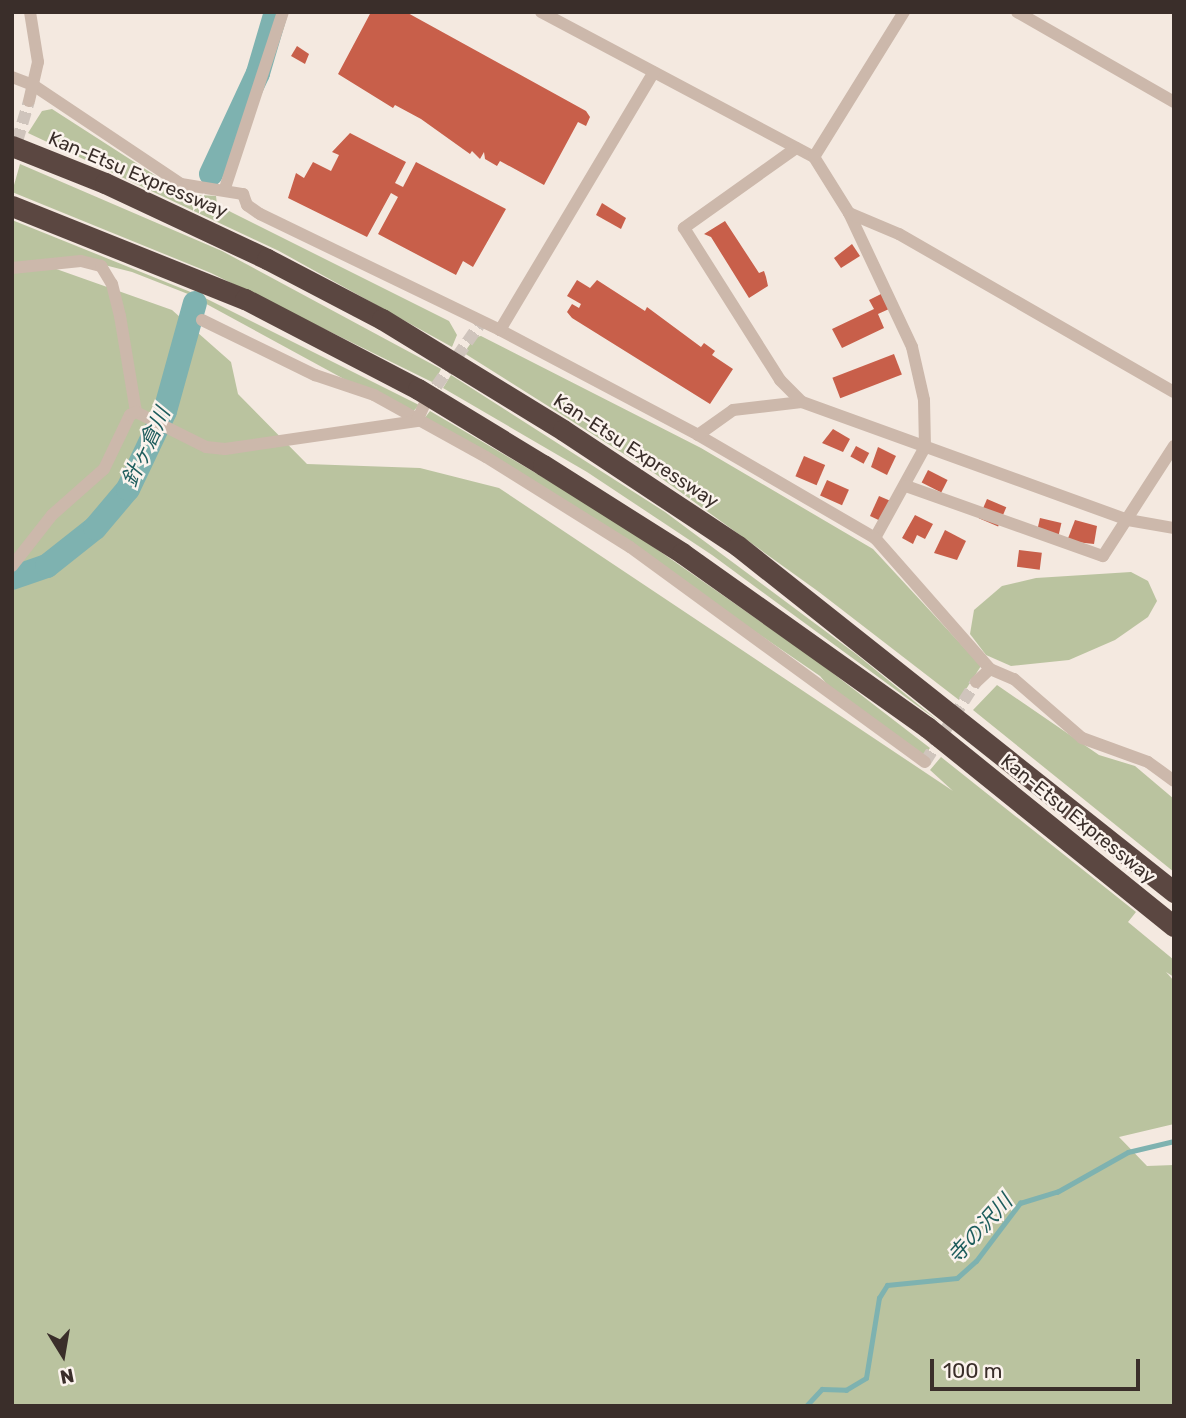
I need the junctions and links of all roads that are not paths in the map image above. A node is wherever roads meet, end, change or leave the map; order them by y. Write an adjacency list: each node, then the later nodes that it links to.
1 (30, 12): 8 (street)
2 (283, 12): 14 (street)
3 (541, 12): 6 (street)
4 (904, 12): 13 (street)
5 (1017, 12): 10 (street)
6 (654, 72): 12 (street); 19 (street)
7 (12, 77): 8 (street)
8 (33, 85): 9 (street); 14 (street)
9 (29, 101)
10 (1174, 102)
11 (12, 146): 37 (highway, Kan-Etsu Expressway)
12 (796, 148): 13 (street); 21 (street)
13 (814, 157): 16 (street)
14 (226, 188): 19 (street)
15 (12, 206): 38 (highway, Kan-Etsu Expressway)
16 (849, 213): 20 (street); 27 (street)
17 (12, 268): 23 (street)
18 (202, 320): 24 (street)
19 (500, 330): 25 (street)
20 (1174, 392)
21 (802, 402): 25 (street); 27 (street)
22 (424, 405): 24 (street)
23 (136, 412): 24 (street); 32 (street)
24 (417, 421): 35 (street)
25 (698, 435): 31 (street)
26 (1174, 446): 29 (street)
27 (925, 447): 28 (street); 29 (street)
28 (906, 486): 29 (street); 31 (street)
29 (1128, 520): 30 (street)
30 (1174, 528)
31 (875, 538): 33 (street)
32 (12, 566)
33 (990, 669): 34 (street); 36 (street)
34 (976, 682)
35 (925, 762)
36 (1174, 781)
37 (1174, 892)
38 (1174, 926)

